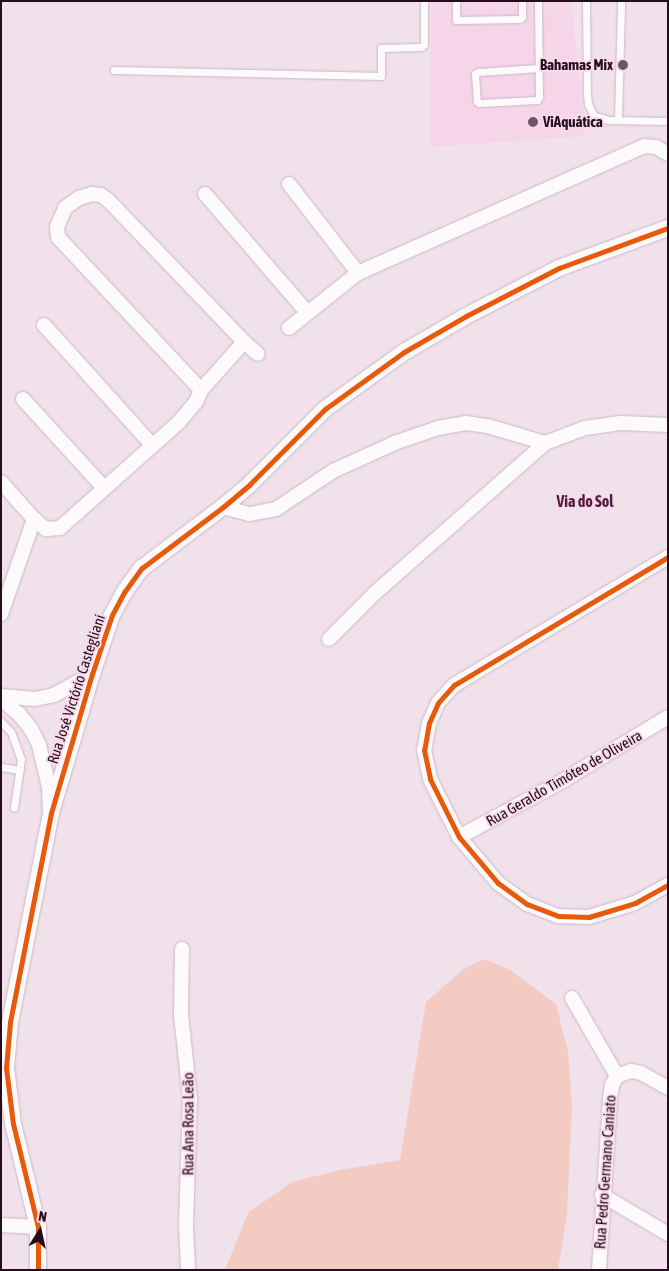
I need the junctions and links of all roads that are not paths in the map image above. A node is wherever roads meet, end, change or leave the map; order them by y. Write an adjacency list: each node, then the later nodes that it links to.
1 (424, 1): 8 (lane)
2 (456, 1): 3 (lane)
3 (522, 1)
4 (538, 1): 7 (lane)
5 (586, 1): 9 (lane)
6 (621, 1): 9 (lane)
7 (538, 68): 7 (lane)
8 (114, 70)
9 (618, 119): 10 (lane)
10 (668, 121)
11 (668, 154): 15 (street)
12 (288, 184): 15 (street)
13 (205, 194): 16 (street)
14 (668, 228): 28 (street, Rua José Victório Castegliani)
15 (358, 273): 16 (street)
16 (307, 312): 18 (street)
17 (44, 325): 25 (street)
18 (289, 328)
19 (244, 342): 20 (street); 21 (street); 21 (street)
20 (258, 354)
21 (201, 390): 25 (street)
22 (23, 399): 27 (street)
23 (668, 424): 24 (street)
24 (545, 443): 28 (street); 32 (street)
25 (152, 445): 27 (street)
26 (1, 482): 29 (street)
27 (104, 488): 29 (street)
28 (223, 507): 33 (street, Rua José Victório Castegliani)
29 (34, 519): 31 (street)
30 (668, 557): 41 (street)
31 (1, 614)
32 (329, 639)
33 (92, 674): 34 (street); 40 (street, Rua José Victório Castegliani)
34 (1, 697): 40 (street)
35 (668, 717): 41 (street, Rua Geraldo Timóteo de Oliveira)
36 (1, 722): 38 (lane)
37 (1, 767): 38 (lane)
38 (20, 770): 39 (lane)
39 (14, 807)
40 (51, 813): 49 (street, Rua José Victório Castegliani)
41 (459, 837): 42 (street)
42 (665, 891)
43 (182, 949): 52 (street, Rua Ana Rosa Leão)
44 (572, 998): 45 (street)
45 (617, 1076): 46 (street); 47 (street, Rua Pedro Germano Caniato)
46 (668, 1088)
47 (602, 1195): 50 (street); 53 (street, Rua Pedro Germano Caniato)
48 (1, 1225): 49 (street)
49 (38, 1227): 51 (street, Rua José Victório Castegliani)
50 (668, 1234)
51 (38, 1270)
52 (188, 1270)
53 (599, 1270)

